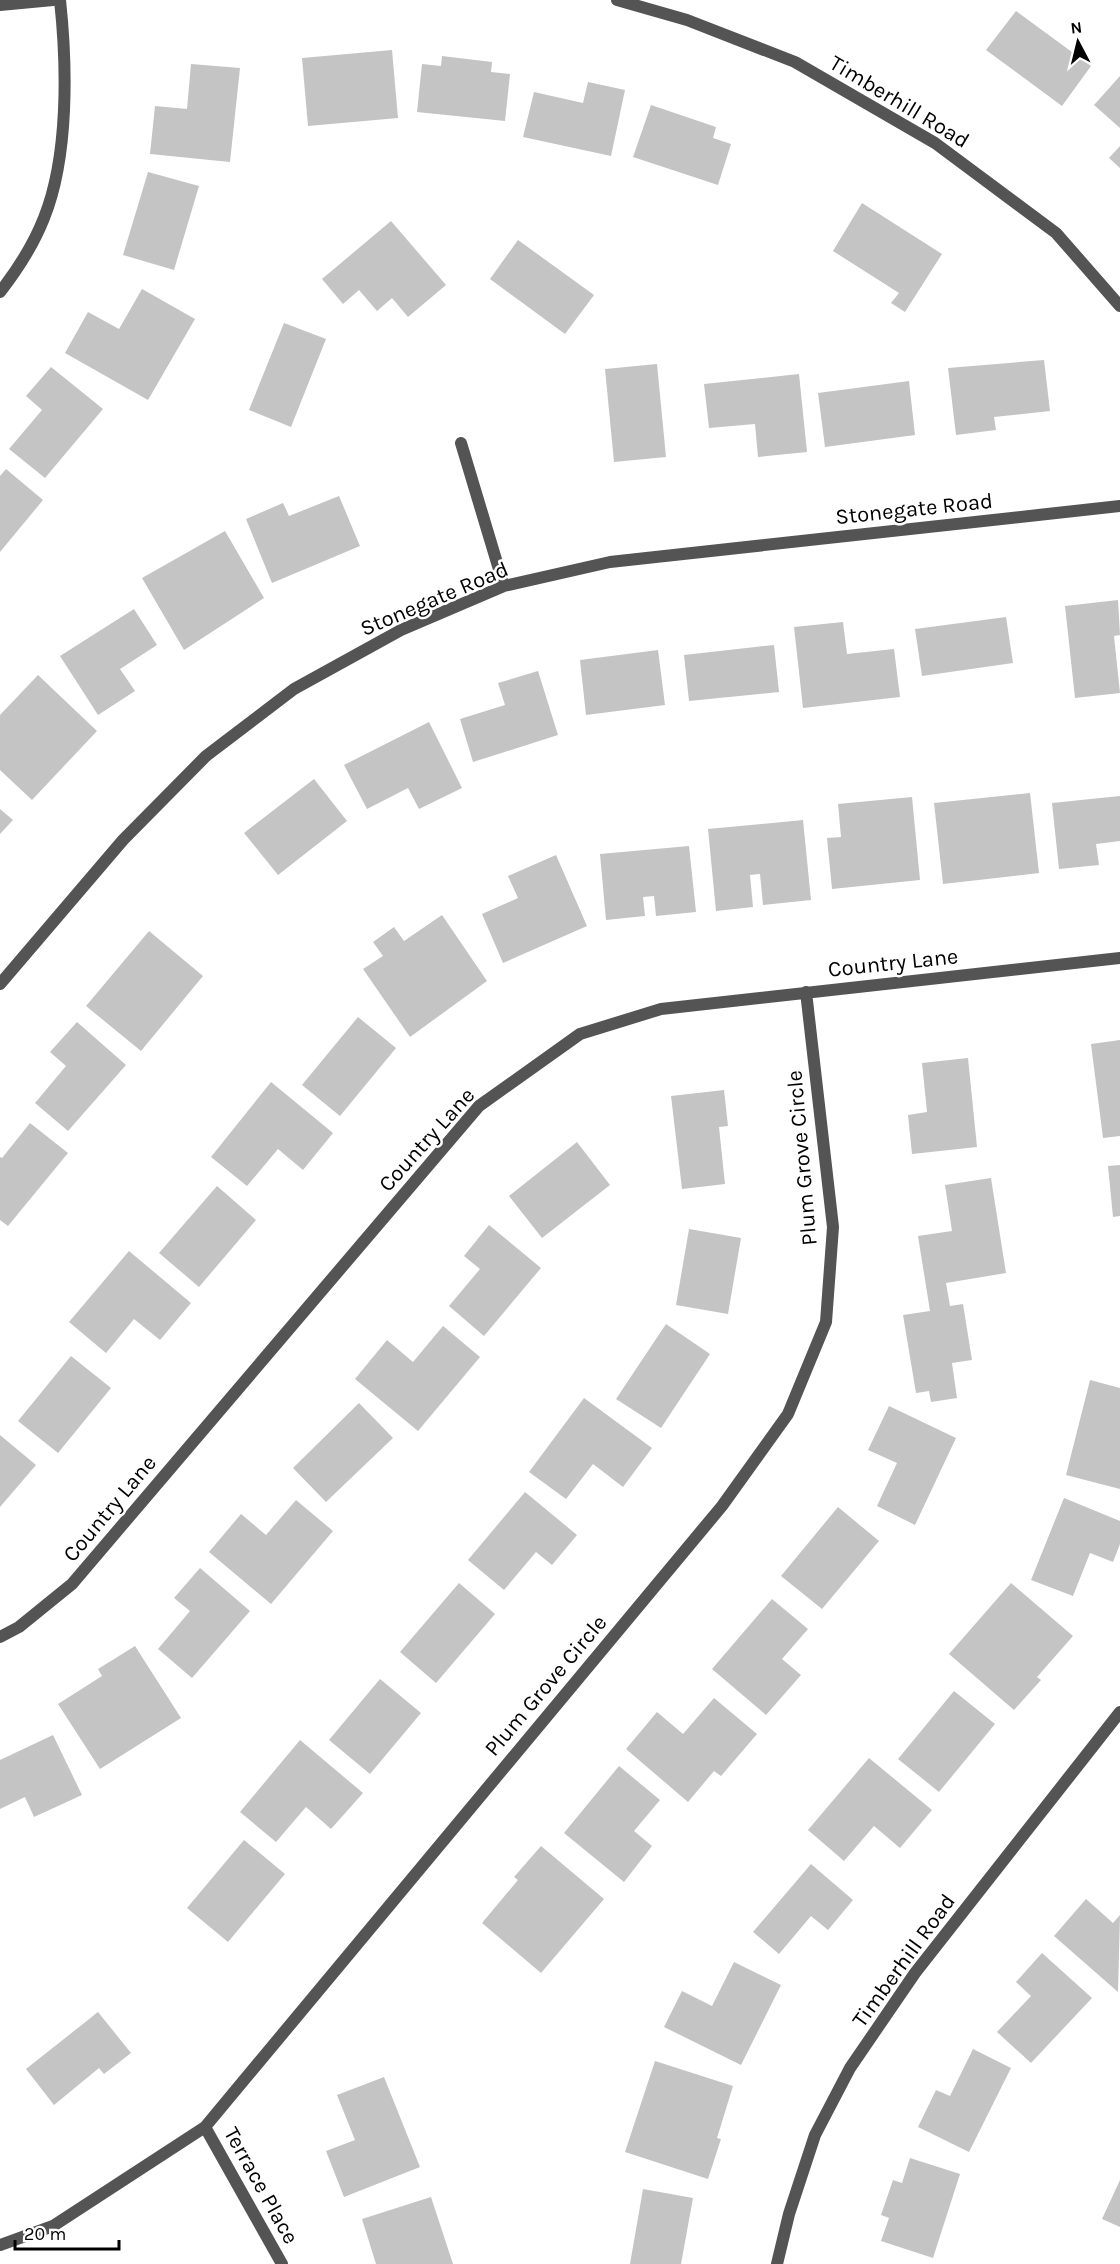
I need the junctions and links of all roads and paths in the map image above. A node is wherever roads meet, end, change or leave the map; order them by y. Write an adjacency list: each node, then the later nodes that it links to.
1 (53, 0): 4 (street)
2 (60, 0): 5 (street)
3 (617, 0): 6 (street, Timberhill Road)
4 (0, 5)
5 (0, 292)
6 (1120, 306)
7 (461, 443): 9 (street)
8 (1120, 506): 9 (street, Stonegate Road)
9 (504, 586): 11 (street, Stonegate Road)
10 (1120, 958): 12 (street, Country Lane)
11 (0, 984)
12 (806, 992): 13 (street, Country Lane); 15 (street, Plum Grove Circle)
13 (0, 1637)
14 (1120, 1712): 18 (street, Timberhill Road)
15 (205, 2127): 16 (street, Plum Grove Circle); 17 (street, Terrace Place)
16 (0, 2245)
17 (282, 2264)
18 (777, 2264)

